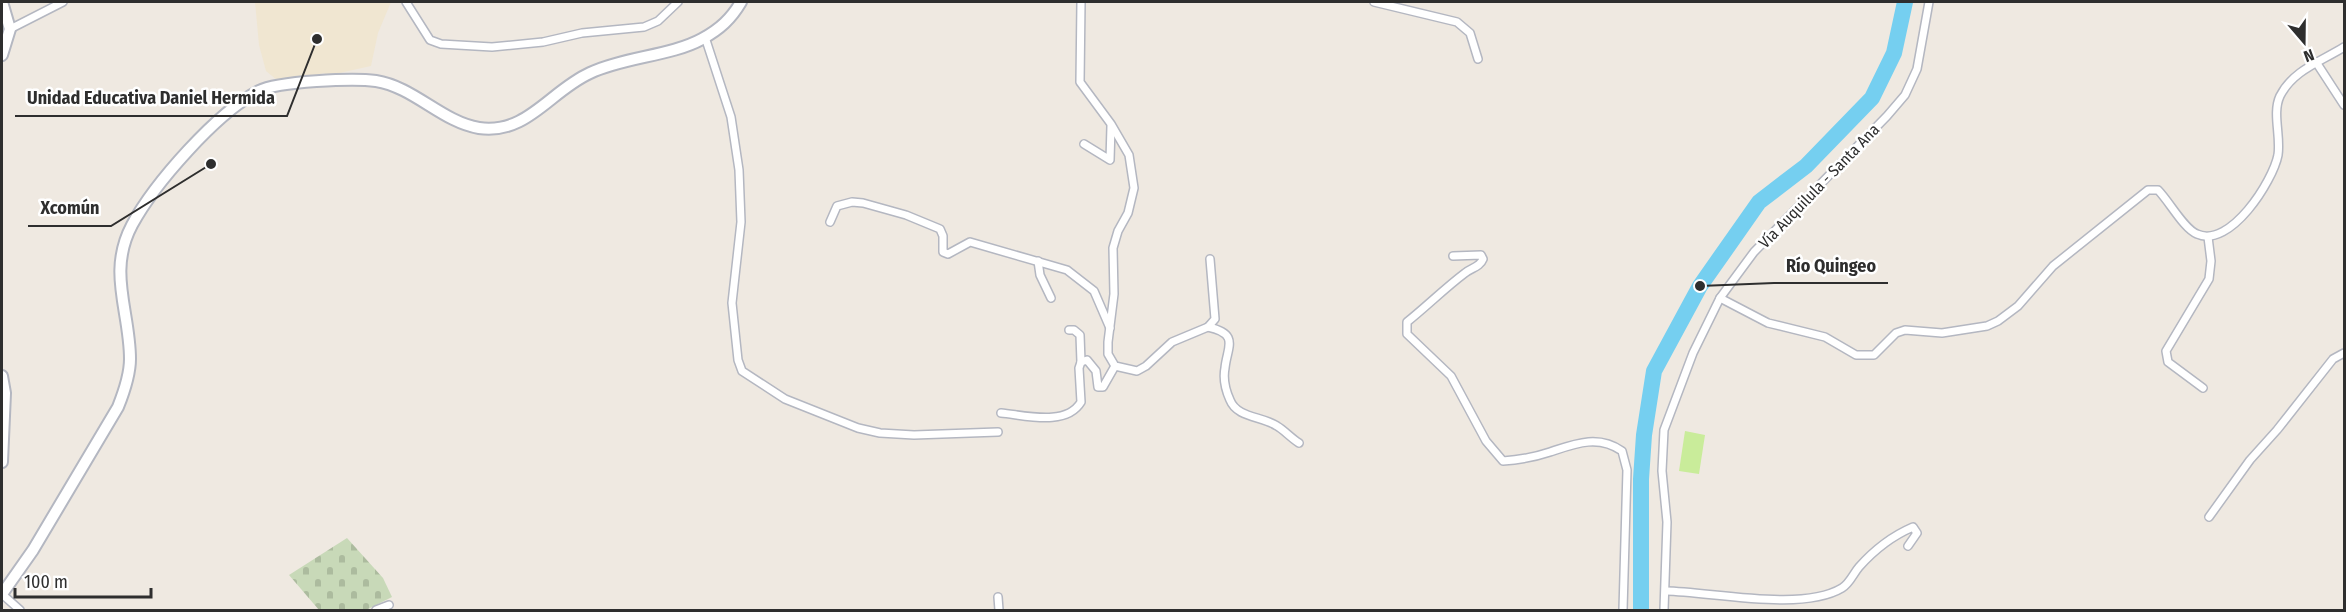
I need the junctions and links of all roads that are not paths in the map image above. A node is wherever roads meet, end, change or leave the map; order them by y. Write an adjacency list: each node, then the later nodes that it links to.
1 (2, 2): 9 (street)
2 (63, 2): 9 (street)
3 (406, 2): 4 (street)
4 (678, 2)
5 (741, 2): 10 (street)
6 (1081, 2): 16 (street)
7 (1374, 2): 13 (street)
8 (1929, 2): 23 (street, Vía Auquilula - Santa Ana)
9 (10, 29): 12 (street)
10 (705, 37): 34 (street); 40 (street)
11 (2344, 46): 14 (street)
12 (2, 55)
13 (1478, 59)
14 (2316, 62): 15 (street); 19 (street)
15 (2344, 105)
16 (1111, 124): 17 (street); 25 (street)
17 (1084, 144)
18 (830, 222): 22 (street)
19 (2208, 237): 23 (street); 32 (street)
20 (1453, 256): 46 (street)
21 (1210, 259): 26 (street)
22 (1038, 261): 24 (street); 25 (street)
23 (1720, 297): 39 (street, Vía Auquilula - Santa Ana)
24 (1051, 298)
25 (1110, 327): 30 (street)
26 (1208, 327): 30 (street); 35 (street)
27 (1068, 330): 29 (street)
28 (2344, 353): 37 (street)
29 (1081, 362): 30 (street); 33 (street)
30 (1115, 366)
31 (2, 376): 36 (street)
32 (2203, 388)
33 (1001, 413)
34 (998, 432)
35 (1299, 443)
36 (2, 462)
37 (2209, 517)
38 (1908, 546): 39 (street)
39 (1666, 591): 47 (street, Vía Auquilula - Santa Ana)
40 (2, 594): 43 (street)
41 (998, 597): 45 (street)
42 (389, 605): 44 (street)
43 (20, 610)
44 (376, 610)
45 (999, 610)
46 (1623, 610)
47 (1665, 610)

